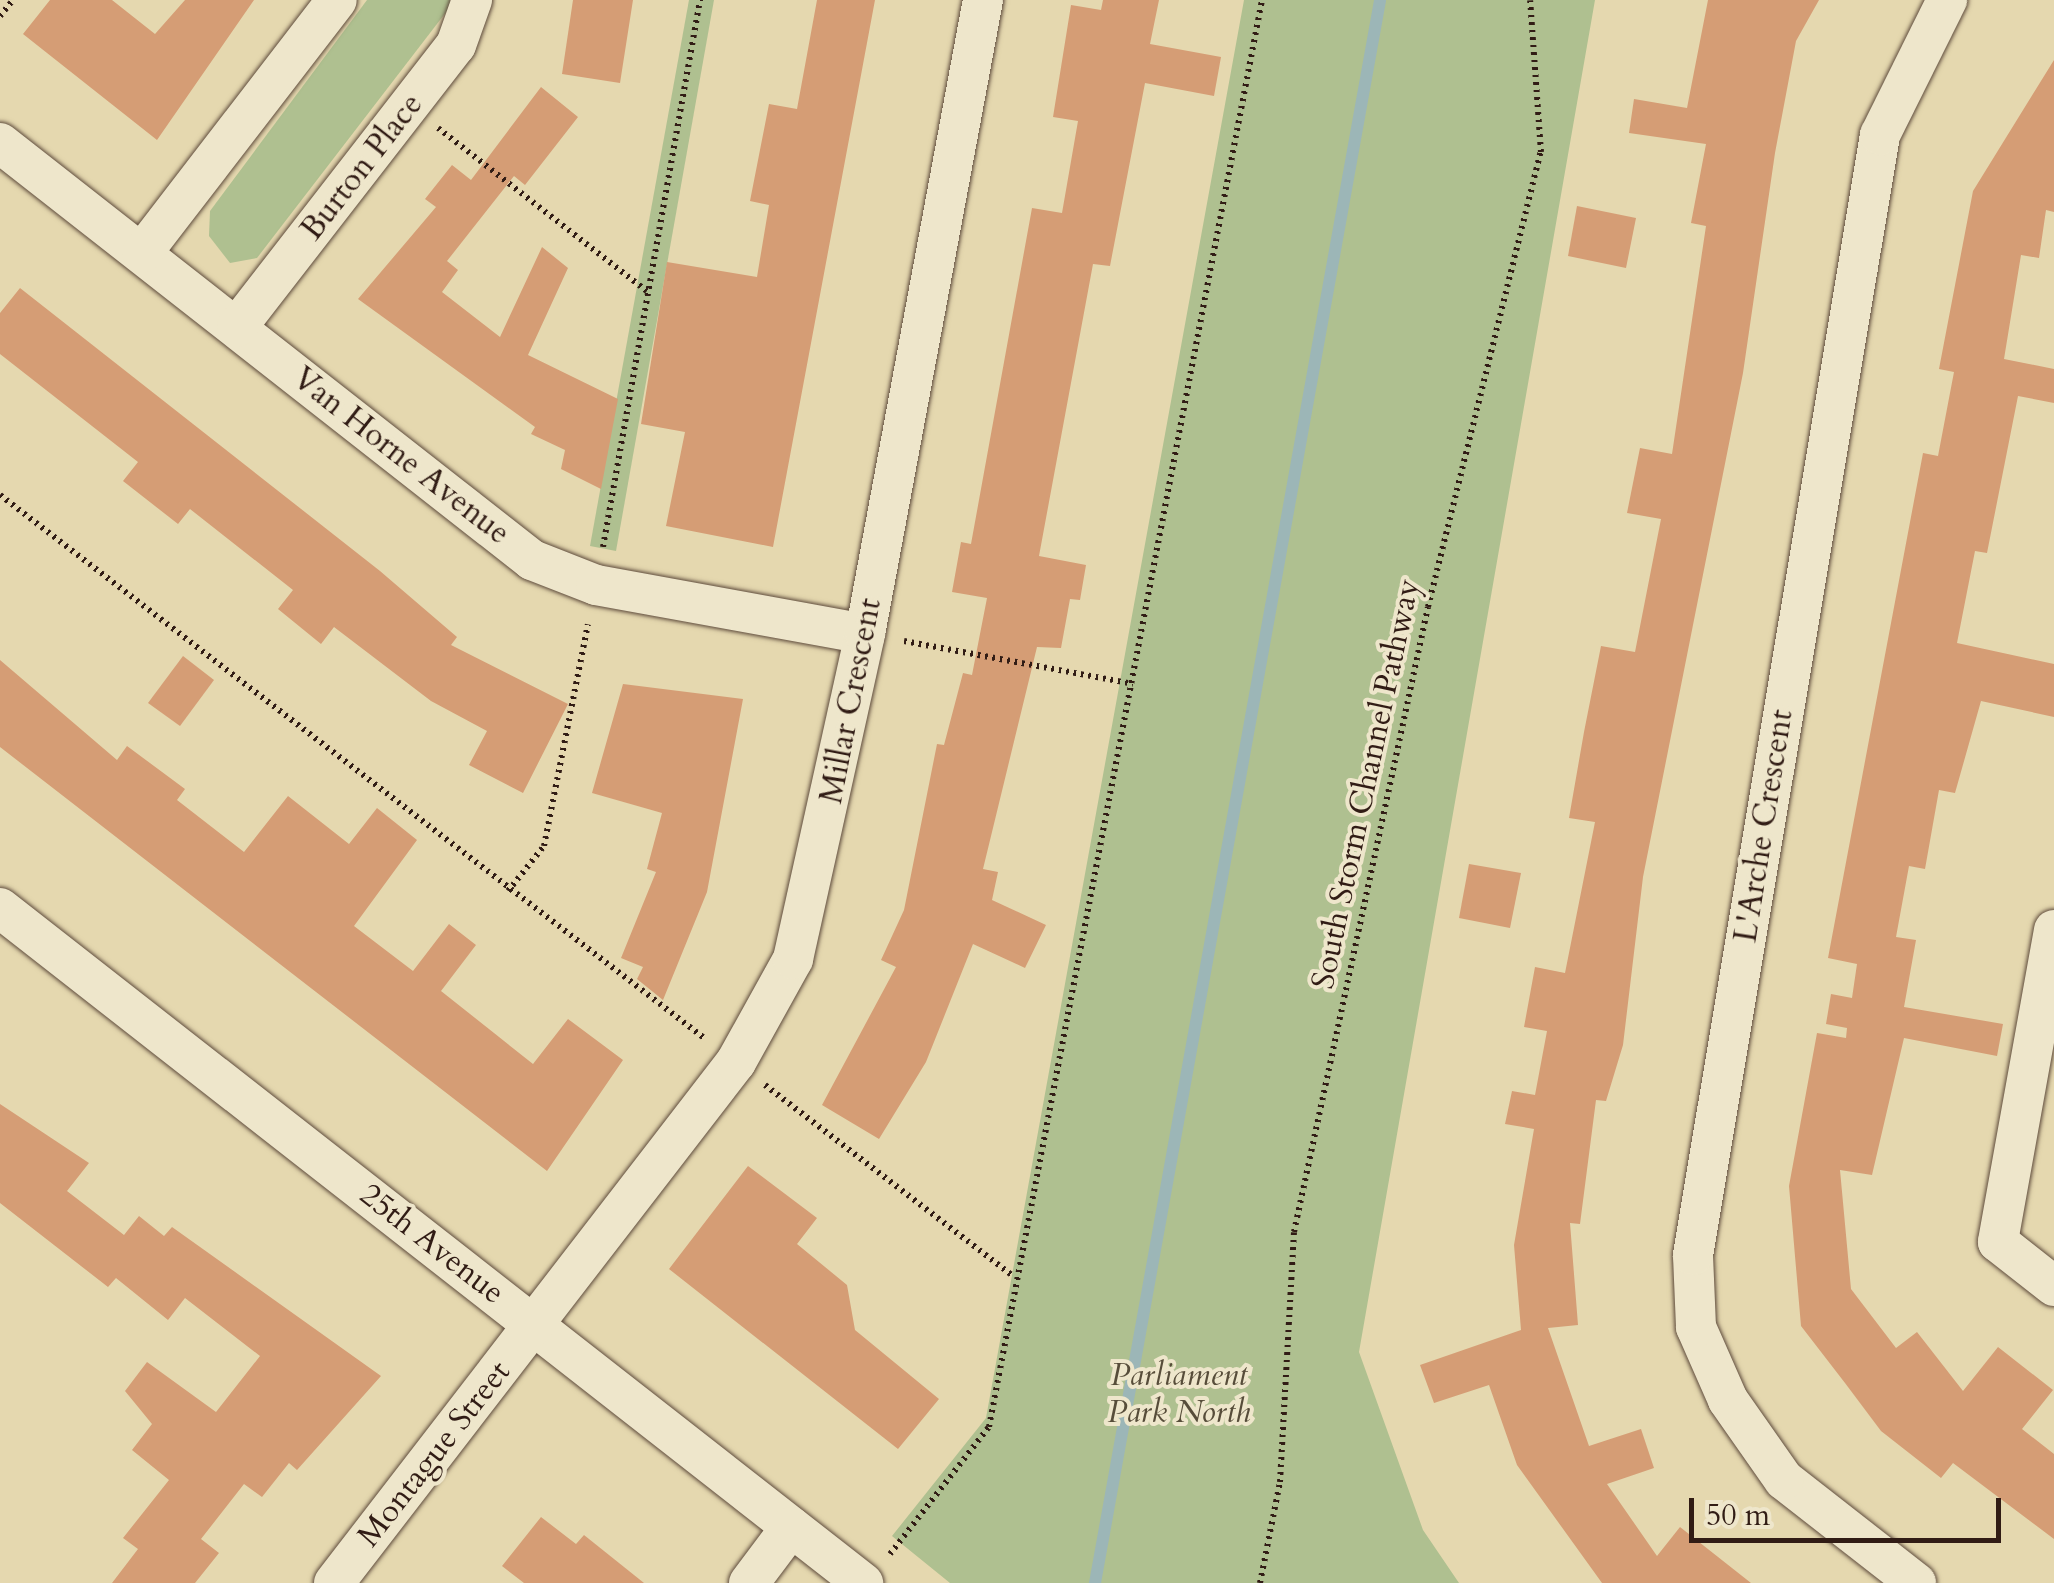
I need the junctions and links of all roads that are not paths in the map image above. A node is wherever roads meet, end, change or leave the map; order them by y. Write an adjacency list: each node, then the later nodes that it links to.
1 (337, 0): 6 (street)
2 (472, 0): 7 (street, Burton Place)
3 (982, 0): 8 (street, Millar Crescent)
4 (1947, 0): 17 (street, L'Arche Crescent)
5 (0, 143): 6 (street, Van Horne Avenue)
6 (142, 253): 7 (street, Van Horne Avenue)
7 (237, 327): 8 (street, Van Horne Avenue)
8 (865, 634): 12 (street, Millar Crescent)
9 (0, 908): 12 (street, 25th Avenue)
10 (2054, 930): 11 (street)
11 (2054, 1286)
12 (535, 1324): 13 (street, 25th Avenue); 15 (street, Montague Street)
13 (792, 1528): 14 (street, 25th Avenue); 16 (street)
14 (871, 1575)
15 (334, 1583)
16 (748, 1583)
17 (1916, 1583)

